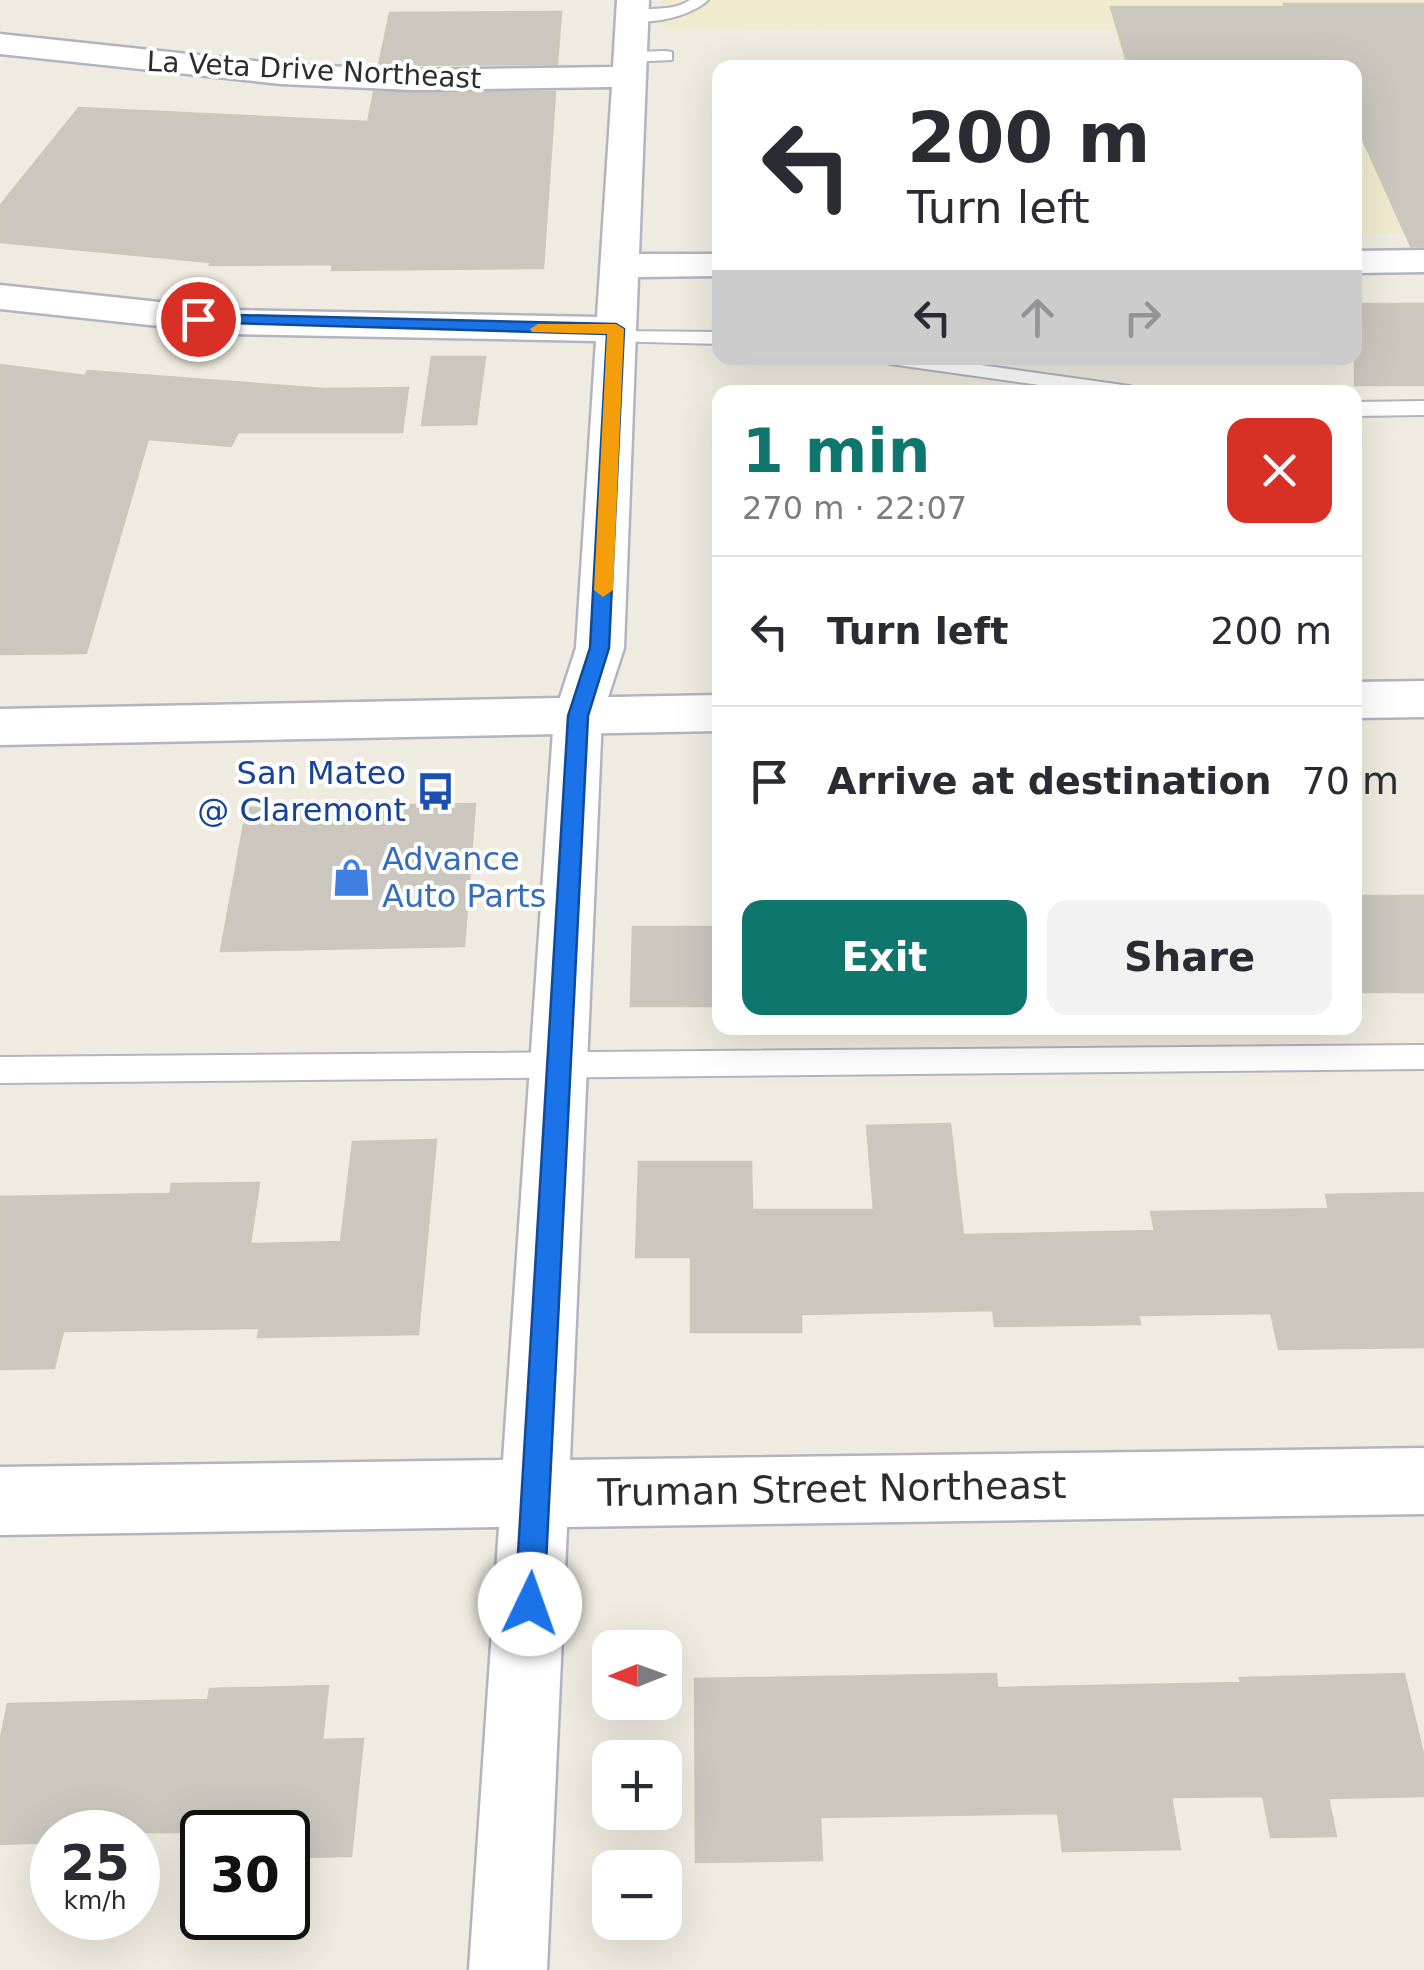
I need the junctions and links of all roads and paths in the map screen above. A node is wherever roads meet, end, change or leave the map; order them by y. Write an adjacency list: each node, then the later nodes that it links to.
1 (700, 0): 2 (lane)
2 (638, 41): 3 (street, La Veta Drive Northeast); 7 (street)
3 (0, 44)
4 (1424, 261): 5 (street)
5 (1362, 262)
6 (712, 265): 7 (street)
7 (621, 266): 9 (street)
8 (0, 297): 9 (street)
9 (615, 333): 10 (lane); 18 (street)
10 (712, 338)
11 (939, 365): 12 (lane)
12 (1081, 385)
13 (1362, 408): 14 (lane)
14 (1424, 408)
15 (1424, 699): 16 (street)
16 (1362, 700)
17 (712, 712): 18 (street)
18 (578, 716): 19 (street); 21 (street)
19 (0, 727)
20 (1424, 1057): 21 (lane)
21 (560, 1064): 22 (lane); 24 (street)
22 (0, 1070)
23 (1424, 1481): 24 (street, Truman Street Northeast)
24 (536, 1493): 25 (street, Truman Street Northeast); 26 (street)
25 (0, 1501)
26 (508, 1970)

